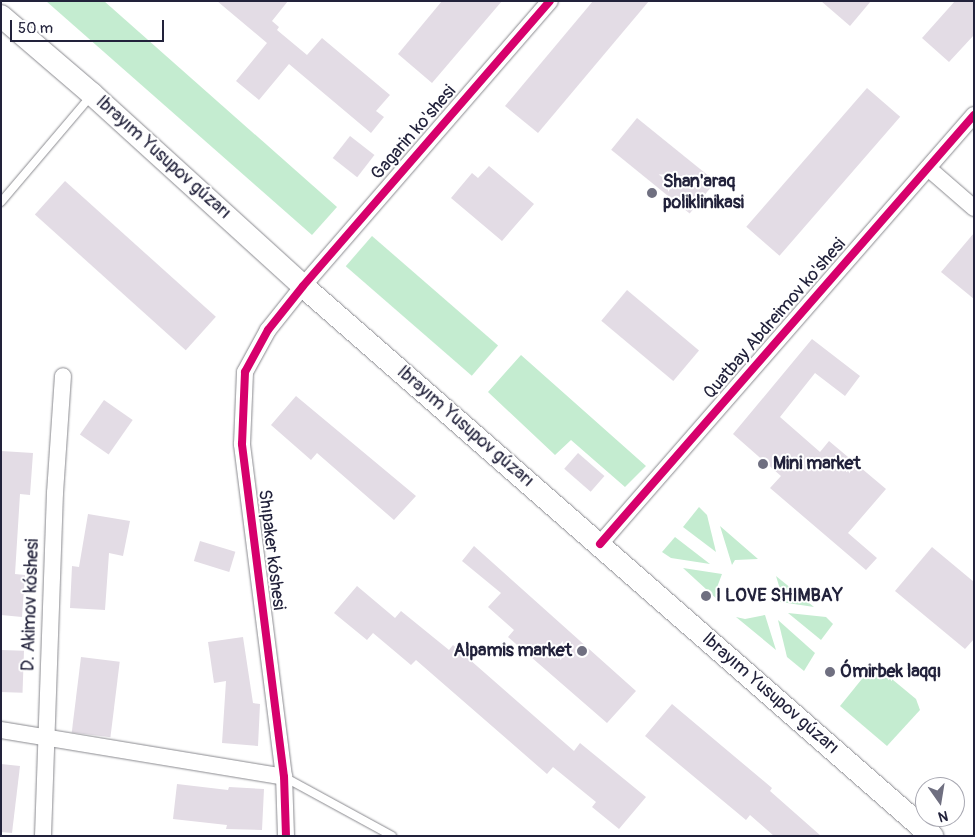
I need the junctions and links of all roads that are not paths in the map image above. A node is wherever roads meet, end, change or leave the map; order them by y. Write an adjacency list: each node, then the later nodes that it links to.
1 (550, 1): 8 (street, Gagarin ko'shesi)
2 (1, 16): 3 (main road, Ibrayım Yusupov gúzarı)
3 (92, 94): 6 (lane); 8 (main road, Ibrayım Yusupov gúzarı)
4 (974, 115): 5 (street, Quatbay Abdreimov ko'shesi)
5 (928, 168): 7 (street); 10 (street, Quatbay Abdreimov ko'shesi)
6 (1, 202)
7 (974, 208)
8 (303, 286): 10 (main road, Ibrayım Yusupov gúzarı); 13 (street, Shıpaker kóshesi)
9 (63, 376): 12 (street, D. Akimov kóshesi)
10 (600, 544): 17 (main road, Ibrayım Yusupov gúzarı)
11 (1, 730): 12 (street)
12 (46, 737): 13 (street); 14 (street, D. Akimov kóshesi)
13 (284, 777): 15 (street, Shıpaker kóshesi); 16 (lane)
14 (43, 836)
15 (286, 836)
16 (392, 836)
17 (932, 836)

